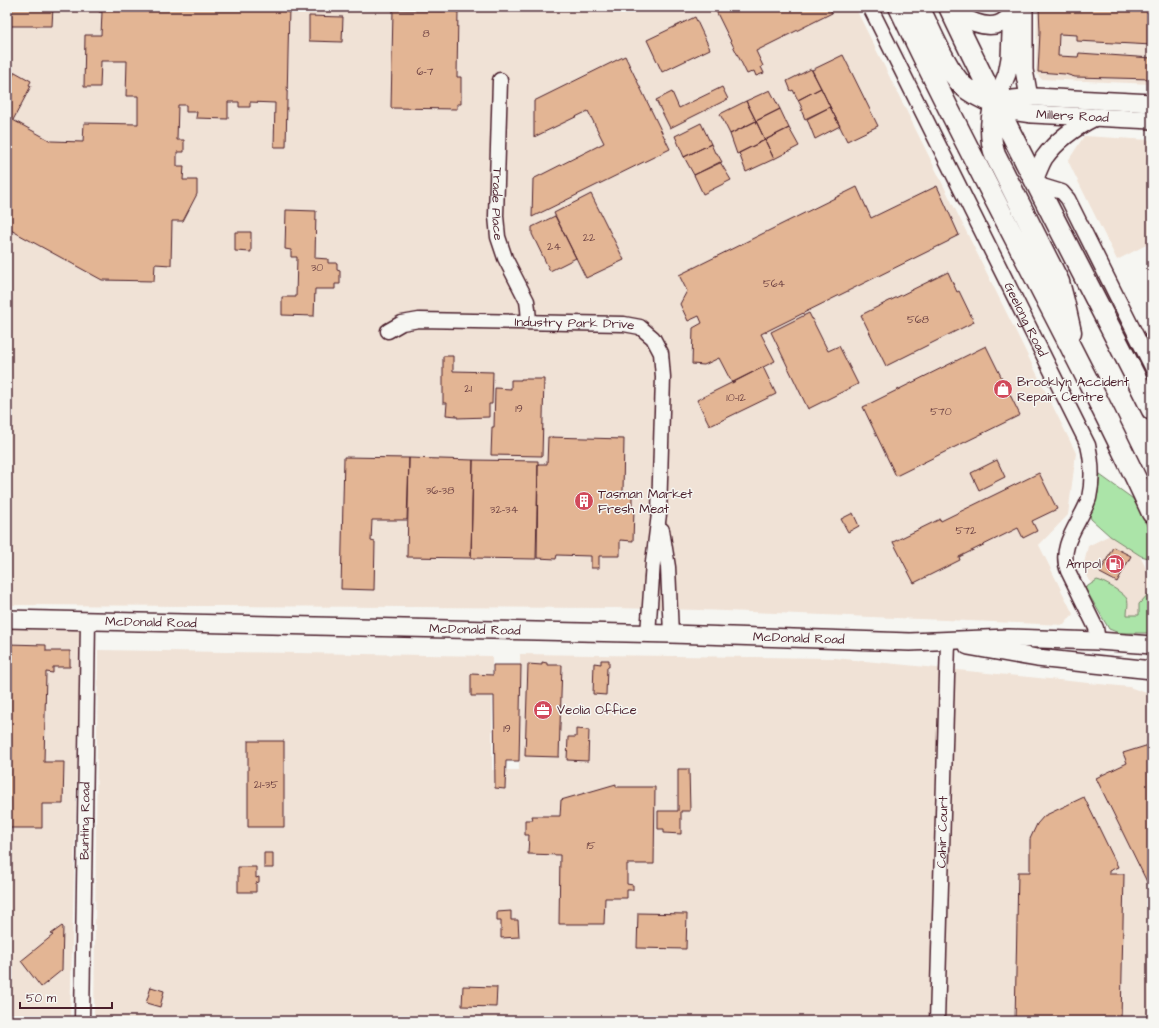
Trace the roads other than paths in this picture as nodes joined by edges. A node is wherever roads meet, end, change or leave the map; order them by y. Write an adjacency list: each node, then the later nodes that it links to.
1 (870, 7): 25 (street, Geelong Road)
2 (899, 7): 16 (highway, Geelong Road)
3 (919, 7): 10 (highway)
4 (949, 8): 5 (main road); 10 (highway)
5 (1016, 10): 7 (main road); 10 (main road)
6 (500, 80): 14 (street, Trade Place)
7 (1028, 97): 8 (main road, Millers Road); 10 (main road, Millers Road)
8 (1096, 100): 9 (main road, Millers Road); 11 (main road)
9 (1152, 103)
10 (995, 104): 11 (main road, Millers Road); 13 (highway); 16 (highway)
11 (1095, 117): 12 (main road, Millers Road); 13 (main road)
12 (1152, 120)
13 (1035, 182): 17 (street); 18 (highway)
14 (529, 321): 15 (street, Industry Park Drive); 20 (street, Industry Park Drive)
15 (388, 331)
16 (1077, 360): 19 (highway, Geelong Road)
17 (1152, 367)
18 (1152, 410)
19 (1152, 513)
20 (659, 514): 23 (street, Industry Park Drive); 24 (street, Industry Park Drive)
21 (7, 619): 22 (main road, McDonald Road)
22 (88, 620): 23 (main road, McDonald Road); 30 (street, Bunting Road)
23 (648, 634): 24 (main road, McDonald Road)
24 (671, 634): 26 (main road, McDonald Road)
25 (1098, 641): 26 (main road, McDonald Road); 27 (main road, McDonald Road); 28 (main road)
26 (945, 642): 28 (main road, McDonald Road); 31 (street, Cahir Court)
27 (1149, 644)
28 (1097, 665): 29 (main road, McDonald Road)
29 (1147, 671)
30 (82, 1021)
31 (937, 1021)

